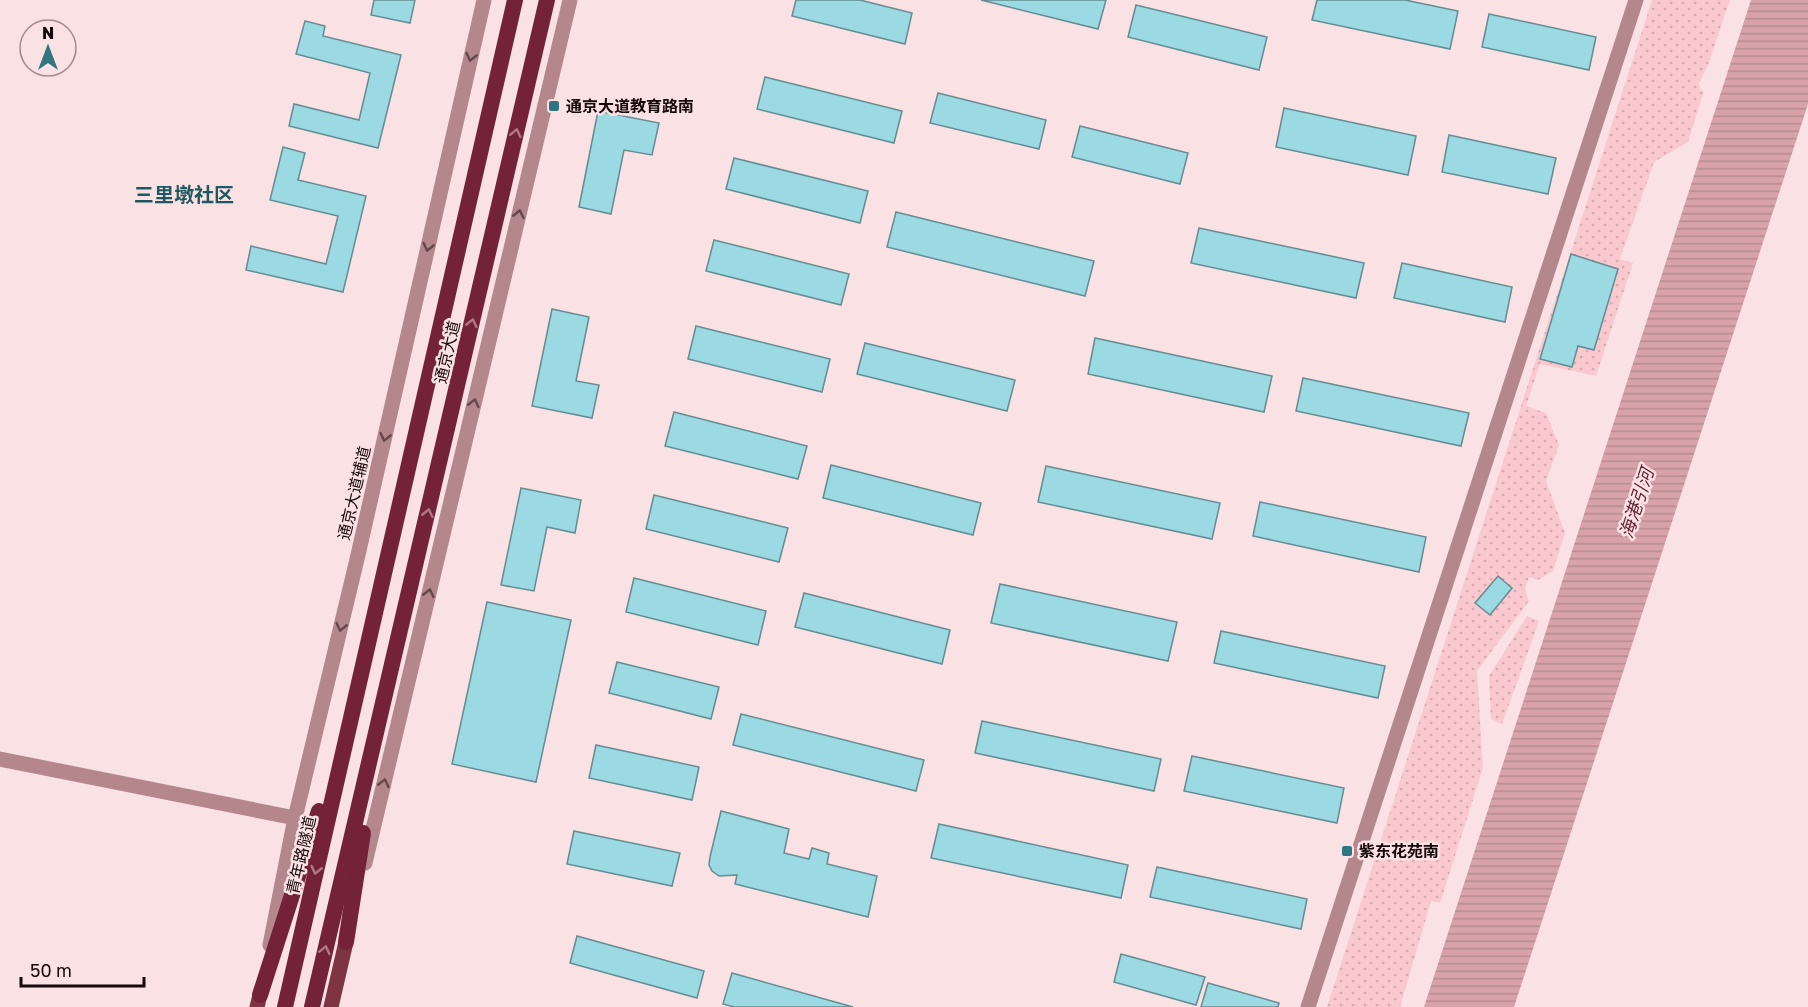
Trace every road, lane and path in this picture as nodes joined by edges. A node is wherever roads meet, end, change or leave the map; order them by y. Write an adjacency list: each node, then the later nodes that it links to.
1 (484, 0): 9 (street, 通京大道辅道, one-way to 9)
2 (515, 0): 6 (highway, 通京大道)
3 (547, 0): 7 (highway, 通京大道, one-way to 3)
4 (570, 0): 10 (street, one-way to 4)
5 (1636, 0): 15 (street)
6 (352, 711): 11 (highway); 12 (highway, 青年路隧道, one-way to 12)
7 (381, 713): 10 (highway); 13 (highway, one-way to 7)
8 (0, 759): 9 (street)
9 (295, 818): 11 (street, 通京大道辅道)
10 (346, 942): 14 (main road)
11 (258, 1001)
12 (285, 1007)
13 (312, 1007)
14 (331, 1007)
15 (1308, 1007)

